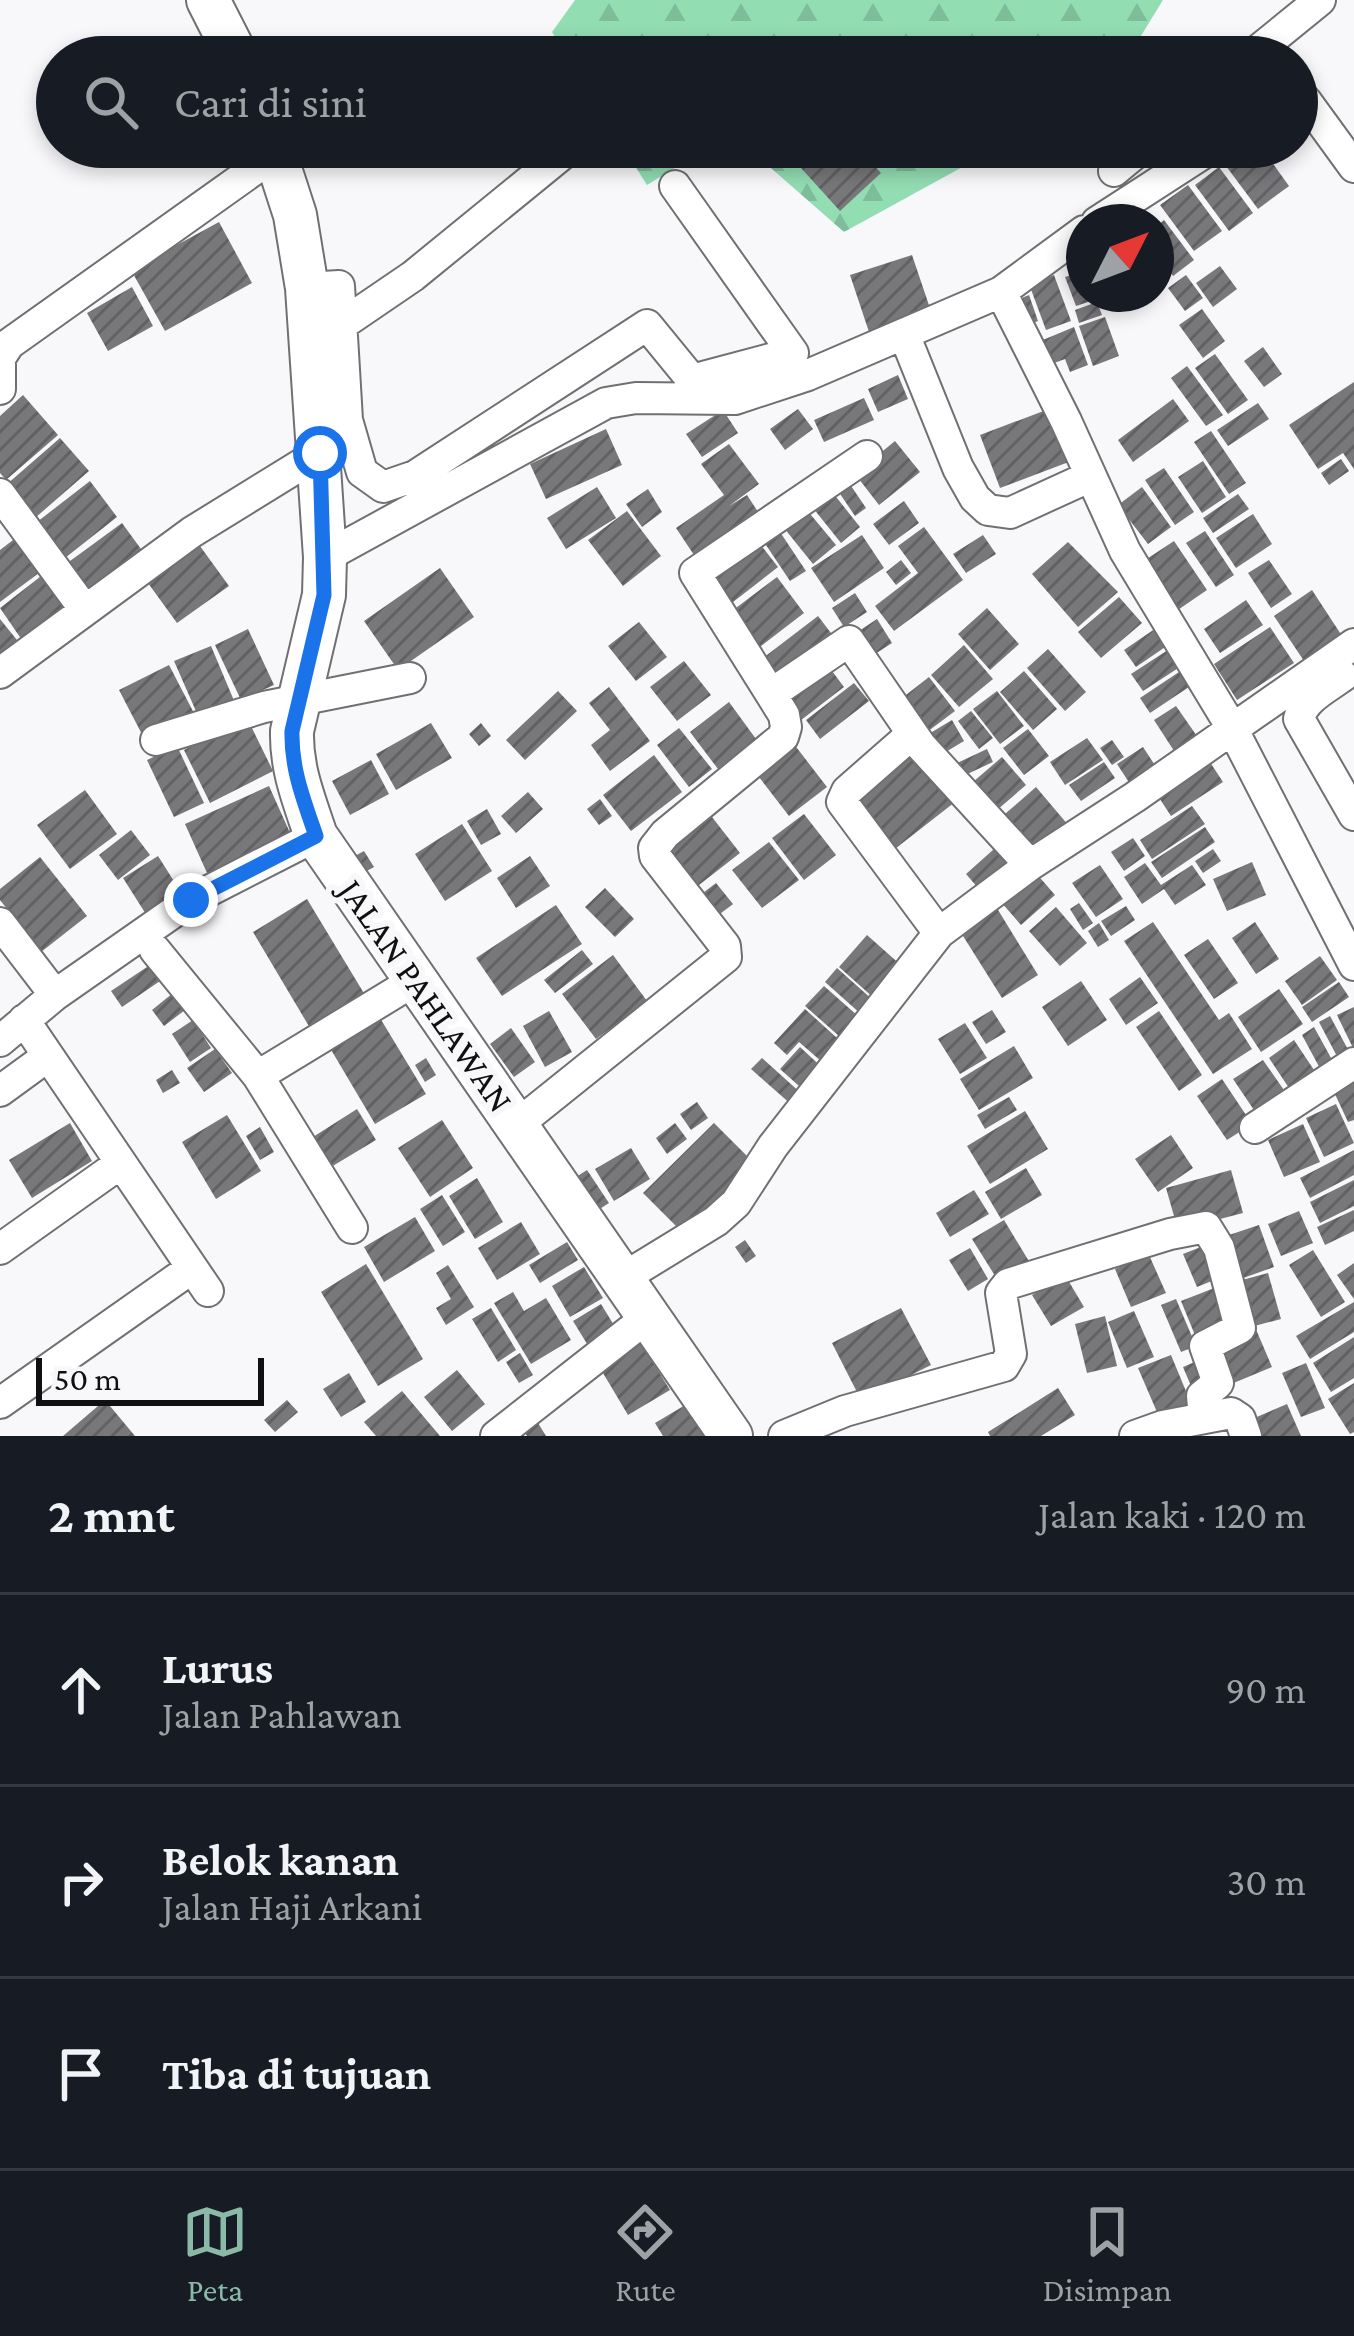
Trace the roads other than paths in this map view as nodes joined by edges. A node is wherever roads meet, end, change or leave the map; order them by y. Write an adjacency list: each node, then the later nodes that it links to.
1 (208, 0): 3 (street)
2 (1320, 0): 4 (street)
3 (226, 36)
4 (1276, 36)
5 (1318, 118): 6 (street)
6 (1354, 167)
7 (250, 168): 20 (street)
8 (281, 168): 16 (street, JALAN PAHLAWAN)
9 (545, 168): 18 (street)
10 (1138, 168): 12 (street)
11 (1179, 168): 12 (street)
12 (1153, 184): 14 (street)
13 (675, 186): 18 (street)
14 (1123, 204)
15 (1066, 244): 17 (street)
16 (307, 288): 18 (street); 22 (street, JALAN PAHLAWAN)
17 (1001, 292): 19 (street); 24 (street)
18 (344, 323)
19 (904, 334): 24 (street); 26 (street)
20 (0, 357): 21 (street)
21 (0, 389)
22 (320, 453): 26 (street, JALAN PAHLAWAN); 27 (street)
23 (867, 456): 32 (street)
24 (1091, 476): 34 (street)
25 (0, 494): 27 (street)
26 (325, 557): 33 (street, JALAN PAHLAWAN)
27 (85, 610): 30 (street)
28 (1354, 644): 34 (street)
29 (1354, 668): 37 (street)
30 (0, 673)
31 (410, 678): 33 (street)
32 (771, 694): 35 (street); 52 (street)
33 (299, 699): 36 (street); 38 (street, JALAN PAHLAWAN)
34 (1232, 728): 39 (street); 43 (street)
35 (912, 734): 39 (street); 41 (street)
36 (156, 740)
37 (1354, 815)
38 (316, 836): 44 (street, JALAN PAHLAWAN); 45 (street)
39 (1030, 865): 41 (street)
40 (0, 923): 45 (street)
41 (939, 933): 57 (street)
42 (155, 950): 50 (street)
43 (1354, 965)
44 (414, 981): 50 (street); 52 (street, JALAN PAHLAWAN)
45 (55, 995): 46 (street)
46 (25, 1021): 47 (street); 48 (street)
47 (0, 1041)
48 (48, 1056): 51 (street); 54 (street)
49 (1354, 1063): 53 (street)
50 (258, 1076): 55 (street)
51 (0, 1091)
52 (518, 1124): 57 (street, JALAN PAHLAWAN)
53 (1255, 1128)
54 (121, 1163): 56 (street); 59 (street)
55 (352, 1228)
56 (0, 1249)
57 (623, 1278): 58 (street, JALAN PAHLAWAN)
58 (649, 1316): 61 (street); 62 (street, JALAN PAHLAWAN)
59 (0, 1402)
60 (1204, 1418): 63 (street); 64 (street); 65 (street)
61 (496, 1436)
62 (731, 1436)
63 (784, 1436)
64 (1135, 1436)
65 (1246, 1436)

